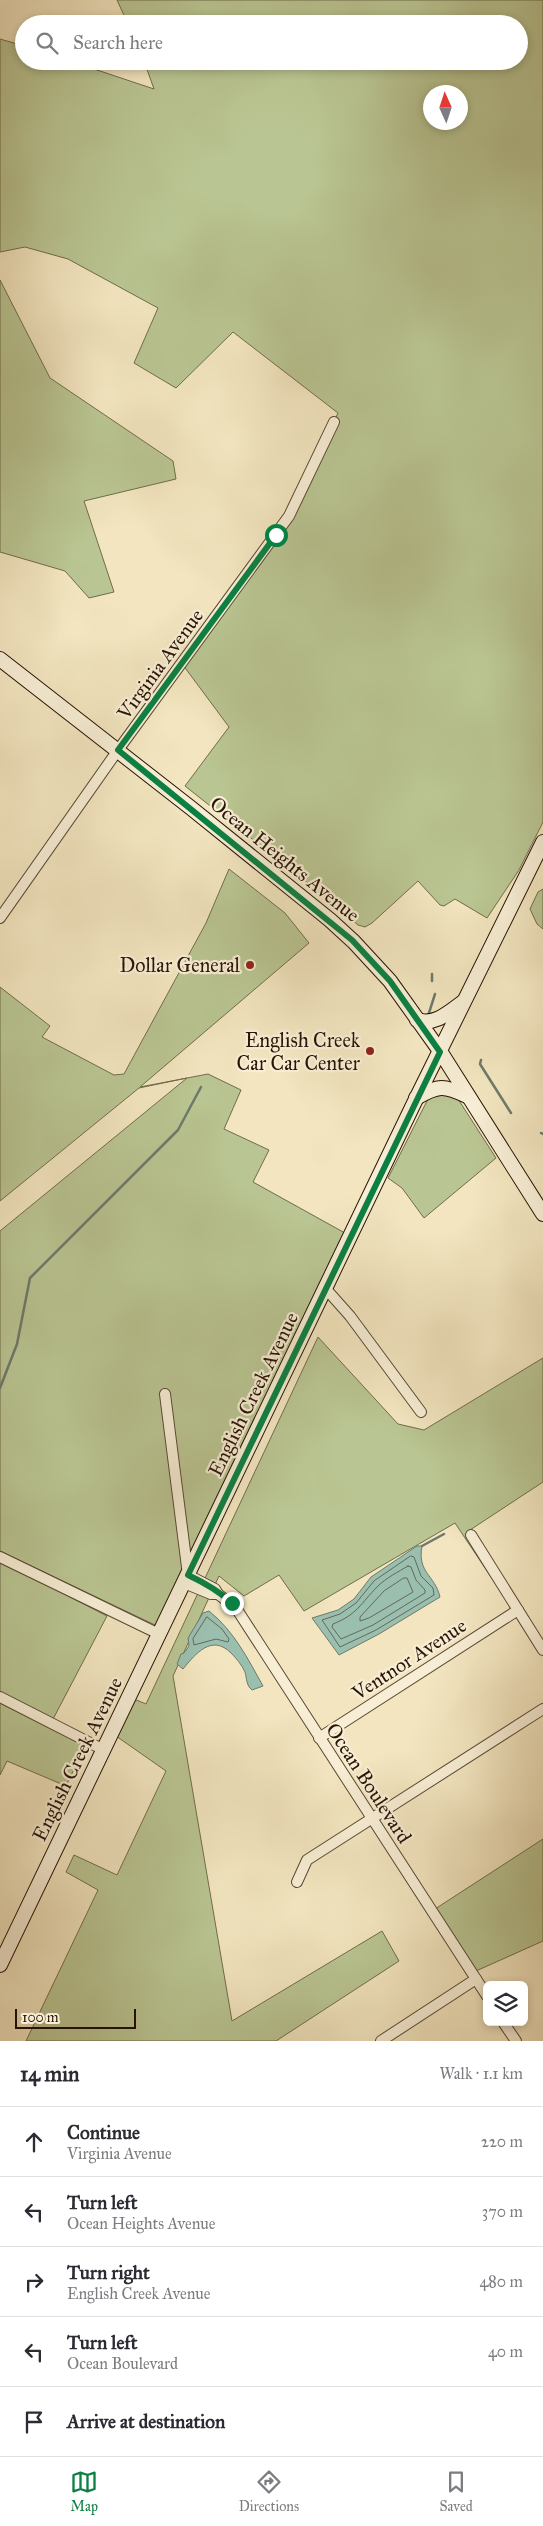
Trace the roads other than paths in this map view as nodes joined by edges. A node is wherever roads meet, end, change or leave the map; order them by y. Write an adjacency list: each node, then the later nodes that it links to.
1 (334, 422): 3 (street, Virginia Avenue)
2 (0, 659): 3 (main road, Ocean Heights Avenue)
3 (118, 750): 5 (street, Virginia Avenue); 7 (main road, Ocean Heights Avenue)
4 (543, 842): 6 (main road, English Creek Avenue)
5 (0, 918)
6 (464, 1002): 7 (main road); 8 (main road, English Creek Avenue)
7 (417, 1020): 8 (main road, Ocean Heights Avenue)
8 (440, 1052): 9 (main road, Ocean Heights Avenue); 10 (main road, English Creek Avenue)
9 (467, 1096): 10 (main road); 11 (main road, Ocean Heights Avenue)
10 (416, 1099): 12 (main road, English Creek Avenue)
11 (543, 1214)
12 (326, 1288): 14 (street); 17 (main road, English Creek Avenue)
13 (165, 1394): 17 (street)
14 (421, 1412)
15 (471, 1535): 18 (street)
16 (0, 1557): 19 (street)
17 (186, 1579): 19 (main road, English Creek Avenue); 23 (street, Ocean Boulevard)
18 (518, 1610): 20 (street); 23 (street, Ventnor Avenue)
19 (159, 1634): 24 (main road, English Creek Avenue)
20 (543, 1650)
21 (0, 1697): 24 (street)
22 (543, 1709): 25 (street)
23 (319, 1738): 25 (street, Ocean Boulevard)
24 (104, 1750): 27 (main road, English Creek Avenue)
25 (371, 1818): 26 (street); 28 (street, Ocean Boulevard)
26 (297, 1882)
27 (0, 1965)
28 (476, 1979): 29 (street, Ocean Boulevard); 31 (street)
29 (483, 1990)
30 (507, 2026): 32 (street)
31 (380, 2041)
32 (516, 2041)

